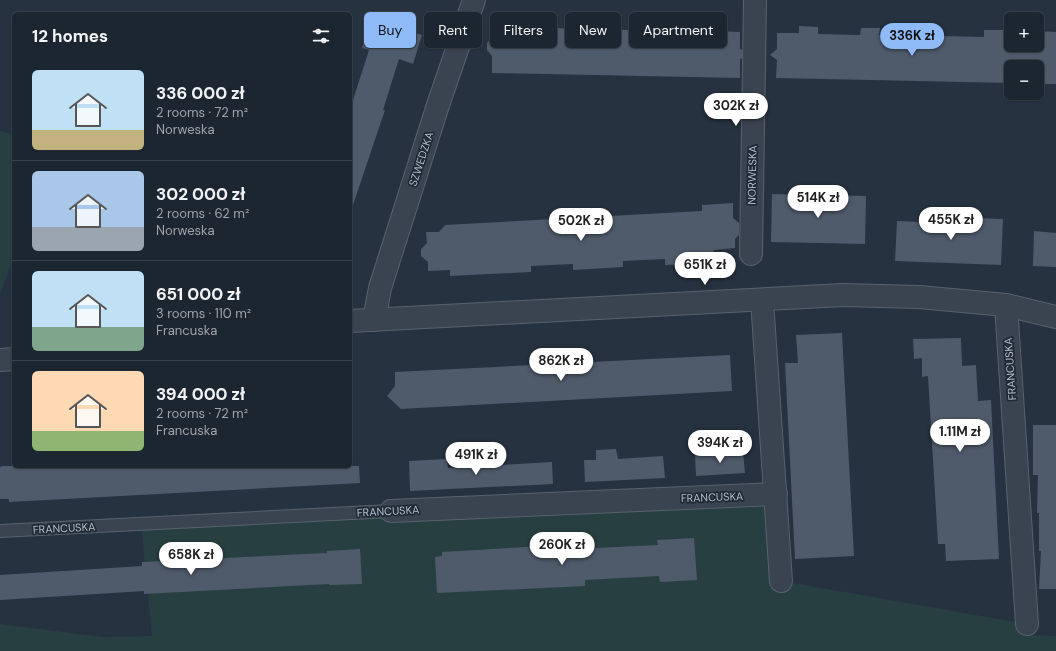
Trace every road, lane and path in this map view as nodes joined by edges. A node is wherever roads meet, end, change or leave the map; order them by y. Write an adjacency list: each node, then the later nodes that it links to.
1 (474, 0): 7 (street, SZWEDZKA)
2 (755, 0): 3 (street, NORWESKA)
3 (751, 254)
4 (762, 300): 5 (street); 7 (street); 11 (street)
5 (1006, 305): 6 (street); 15 (street, FRANCUSKA)
6 (1056, 317)
7 (374, 320): 8 (street)
8 (352, 321)
9 (12, 359): 10 (street)
10 (0, 360)
11 (776, 494): 12 (street, FRANCUSKA); 14 (street)
12 (391, 511): 13 (lane, FRANCUSKA)
13 (0, 531)
14 (781, 581)
15 (1027, 624)

